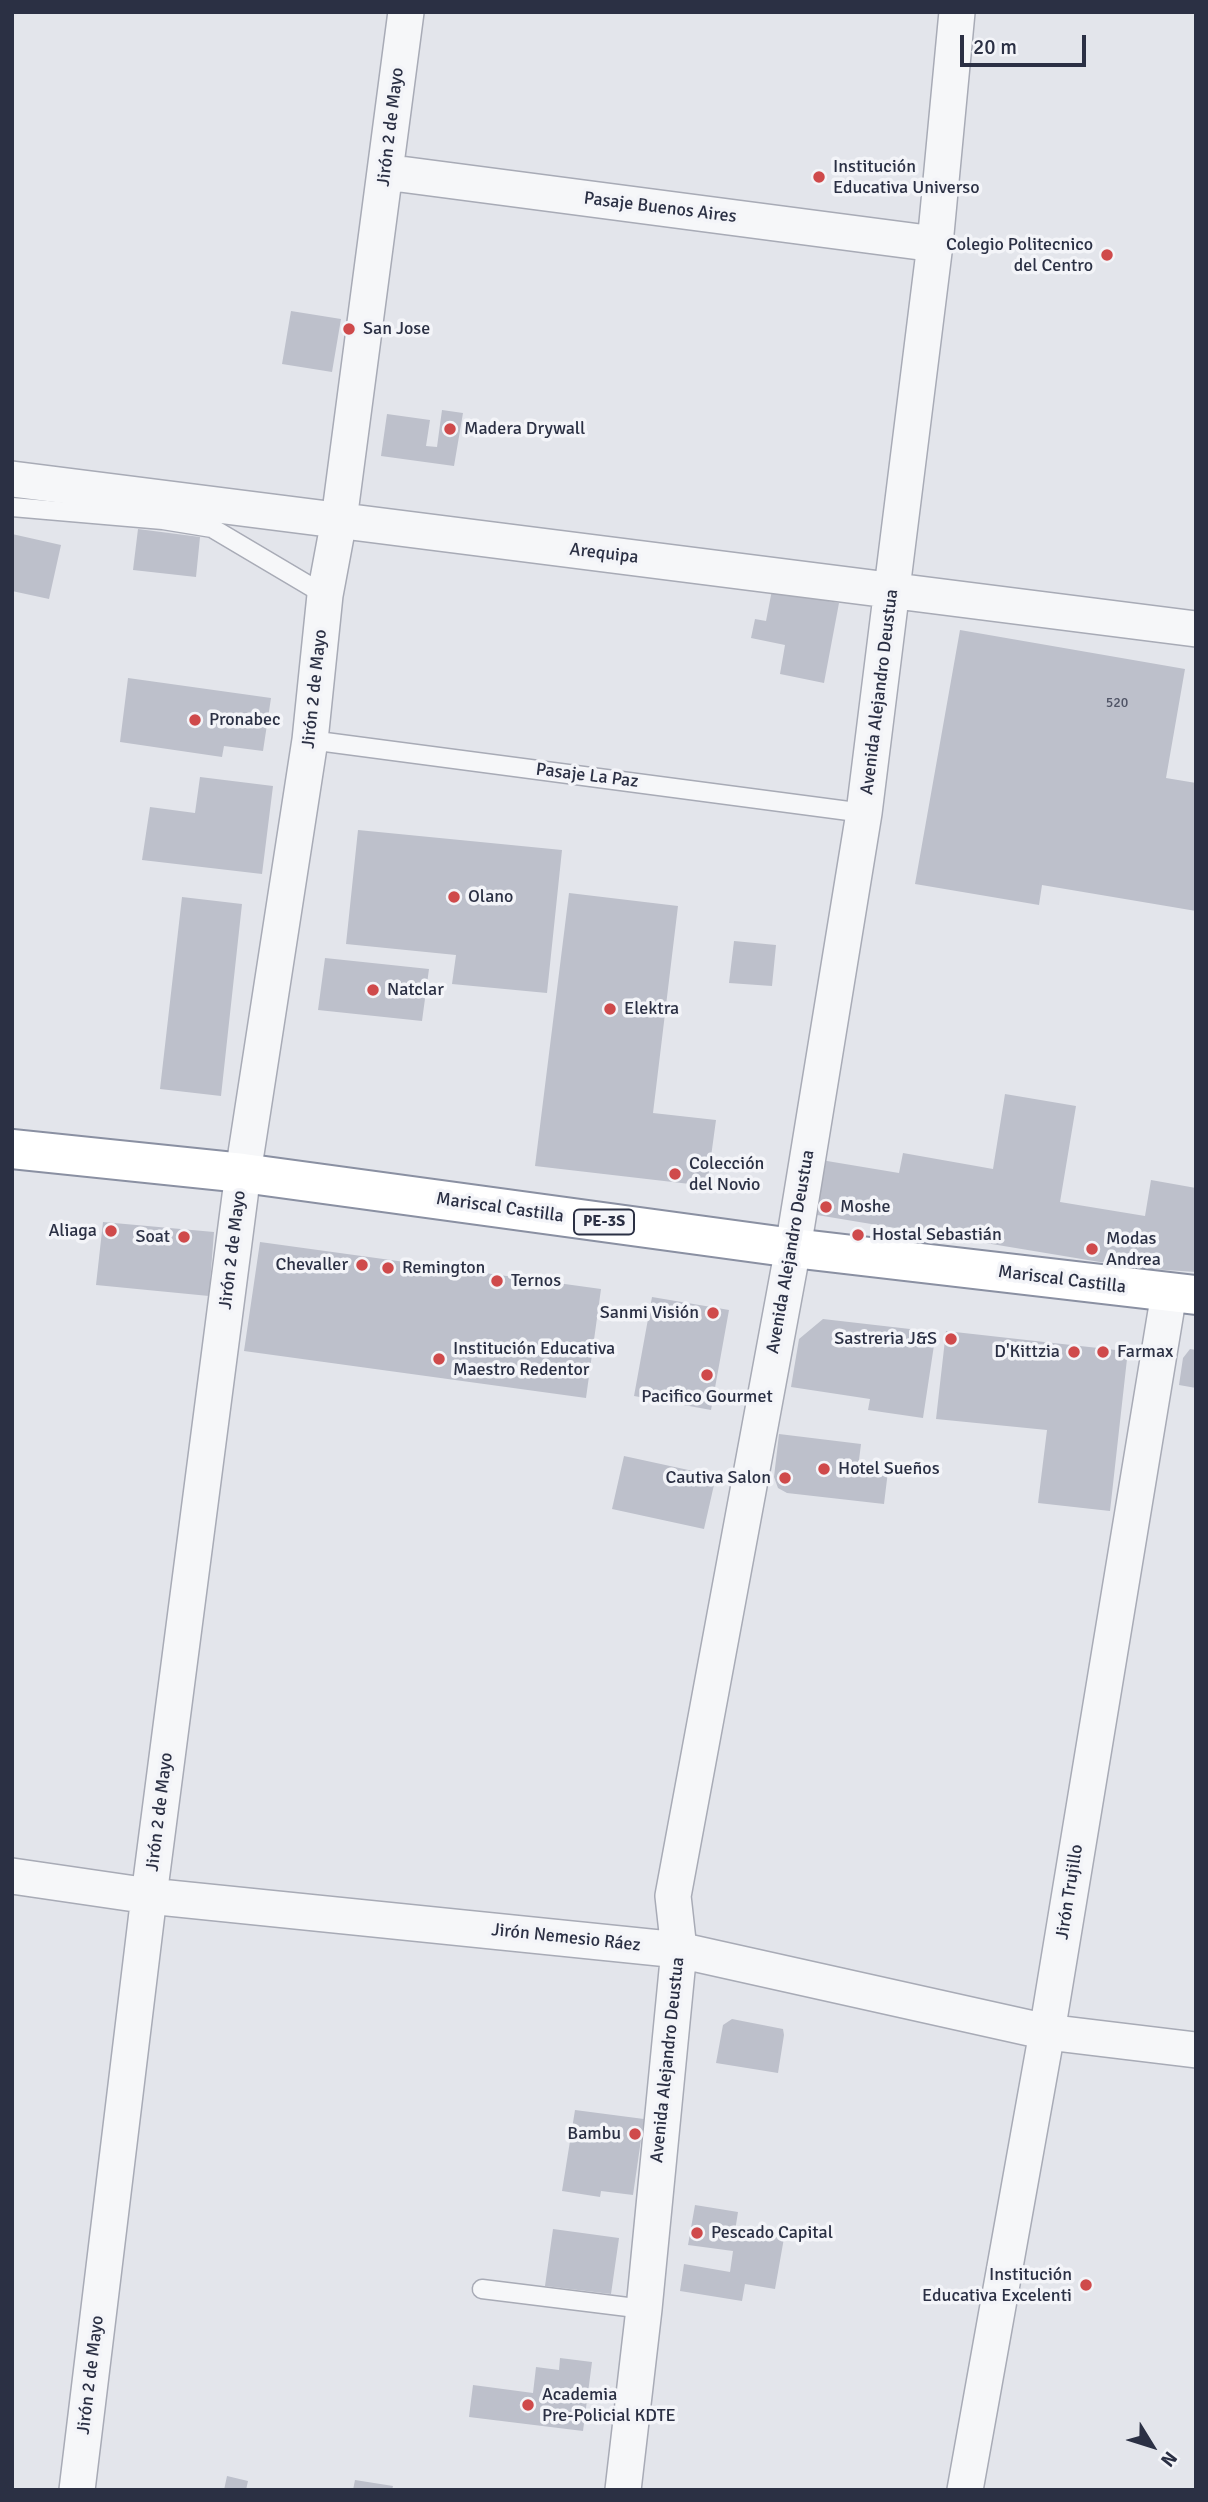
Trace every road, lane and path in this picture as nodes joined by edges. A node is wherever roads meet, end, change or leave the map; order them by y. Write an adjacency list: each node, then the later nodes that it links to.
1 (406, 12): 3 (street, Jirón 2 de Mayo)
2 (957, 12): 4 (street, Avenida Alejandro Deustua)
3 (386, 172): 4 (street, Pasaje Buenos Aires); 9 (street, Jirón 2 de Mayo)
4 (935, 244): 10 (street, Avenida Alejandro Deustua)
5 (12, 479): 6 (street, Arequipa)
6 (191, 501): 8 (lane); 9 (street, Arequipa)
7 (12, 507): 8 (lane)
8 (163, 520): 11 (lane)
9 (339, 520): 10 (street, Arequipa); 11 (street, Jirón 2 de Mayo)
10 (893, 591): 12 (street, Arequipa); 14 (street, Avenida Alejandro Deustua)
11 (325, 595): 13 (street, Jirón 2 de Mayo)
12 (1196, 629)
13 (310, 740): 14 (lane, Pasaje La Paz); 16 (street, Jirón 2 de Mayo)
14 (864, 813): 17 (street, Avenida Alejandro Deustua)
15 (12, 1149): 16 (highway, Mariscal Castilla / PE-3S)
16 (243, 1173): 17 (highway, Mariscal Castilla / PE-3S); 20 (street, Jirón 2 de Mayo)
17 (793, 1248): 18 (highway, Mariscal Castilla / PE-3S); 21 (street, Avenida Alejandro Deustua)
18 (1182, 1294): 22 (street, Jirón Trujillo)
19 (12, 1876): 20 (street, Jirón Nemesio Ráez)
20 (149, 1896): 21 (street, Jirón Nemesio Ráez); 26 (street, Jirón 2 de Mayo)
21 (679, 1950): 22 (street, Jirón Nemesio Ráez); 25 (street, Avenida Alejandro Deustua)
22 (1047, 2032): 23 (street, Jirón Nemesio Ráez); 28 (street, Jirón Trujillo)
23 (1196, 2050)
24 (482, 2289): 25 (lane)
25 (644, 2309): 27 (street, Avenida Alejandro Deustua)
26 (77, 2490)
27 (623, 2490)
28 (965, 2490)

